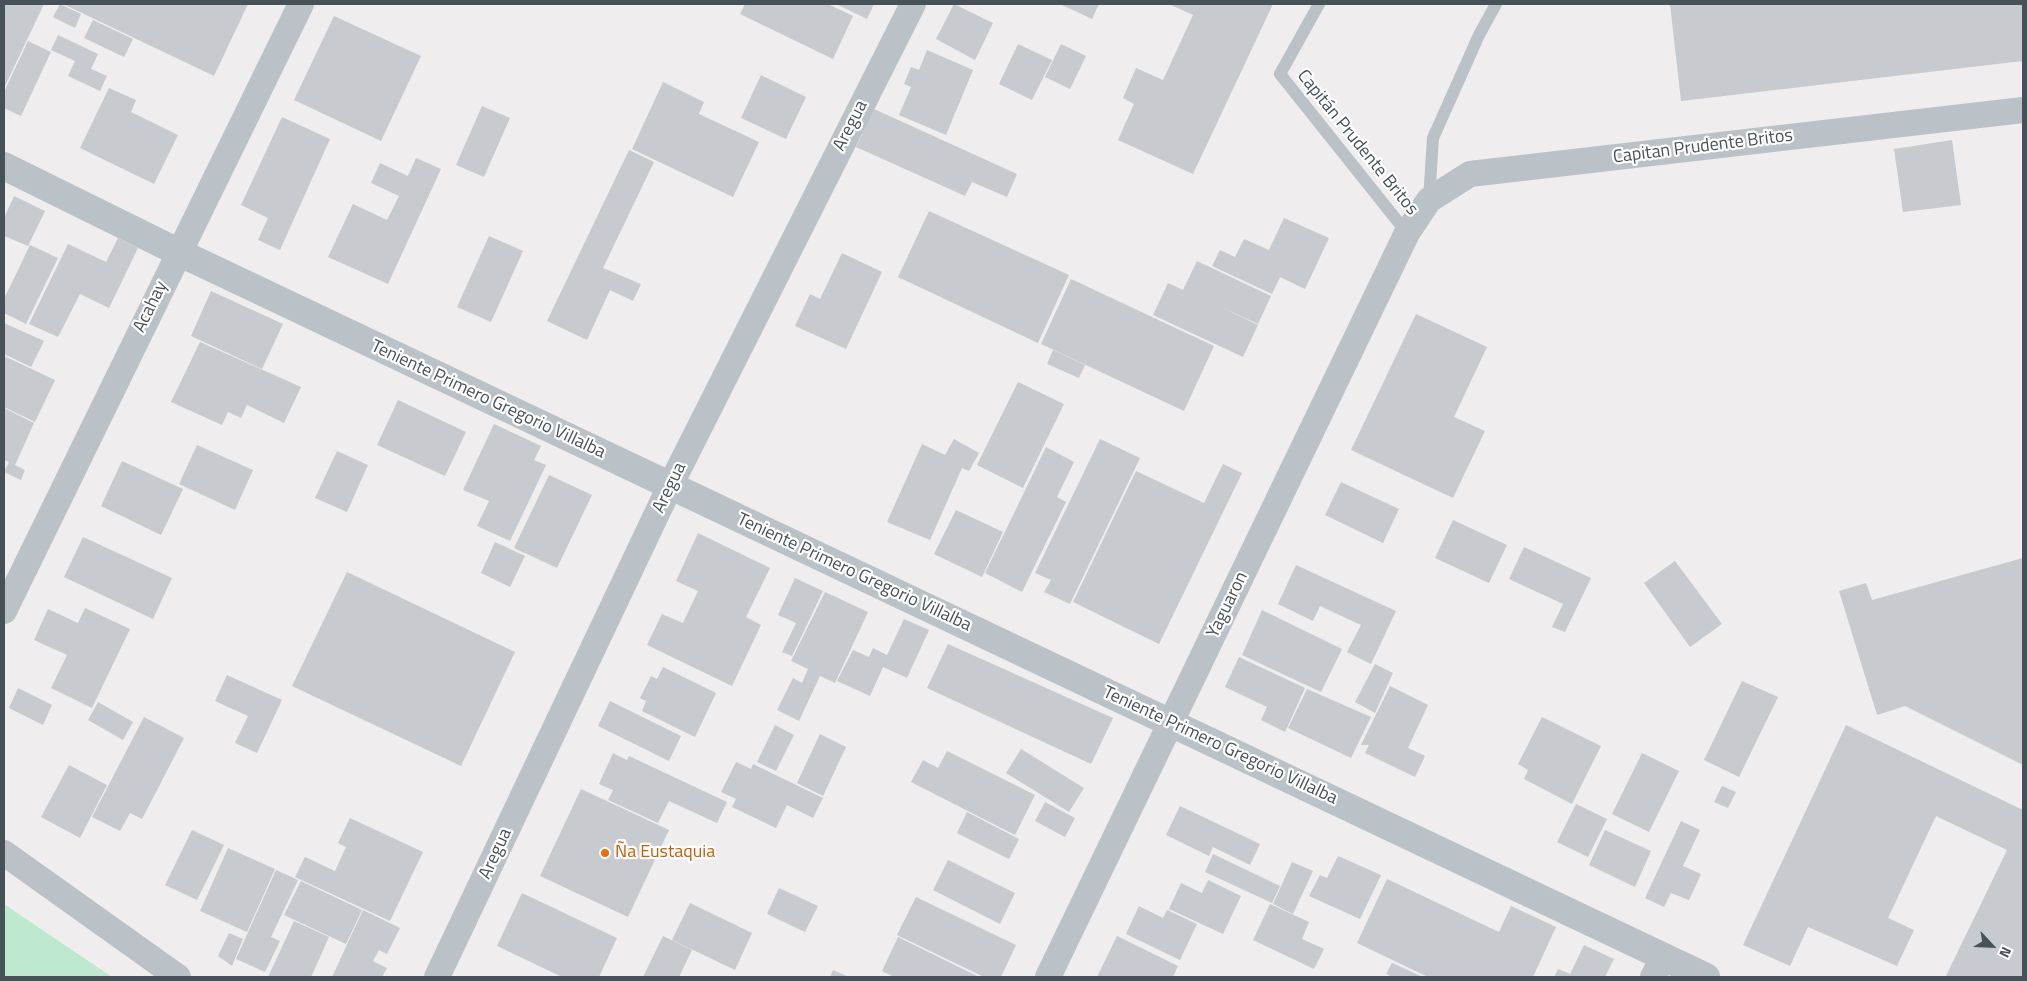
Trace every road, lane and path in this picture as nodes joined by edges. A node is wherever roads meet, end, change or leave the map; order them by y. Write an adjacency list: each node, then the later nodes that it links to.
1 (301, 4): 9 (street, Acahay)
2 (913, 4): 10 (street, Aregua)
3 (1319, 4): 8 (lane, Capitán Prudente Britos)
4 (1496, 4): 7 (lane)
5 (2023, 110): 7 (street, Capitan Prudente Britos)
6 (4, 166): 9 (street, Teniente Primero Gregorio Villalba)
7 (1430, 200): 8 (street, Capitan Prudente Britos)
8 (1407, 233): 12 (street, Yaguaron)
9 (178, 252): 10 (street, Teniente Primero Gregorio Villalba); 11 (street, Acahay)
10 (670, 486): 12 (street, Teniente Primero Gregorio Villalba); 16 (street, Aregua)
11 (4, 611)
12 (1172, 723): 14 (street, Teniente Primero Gregorio Villalba); 17 (street, Yaguaron)
13 (4, 853): 15 (street)
14 (1658, 967): 18 (street, Teniente Primero Gregorio Villalba)
15 (178, 977)
16 (437, 977)
17 (1048, 977)
18 (1706, 977)

